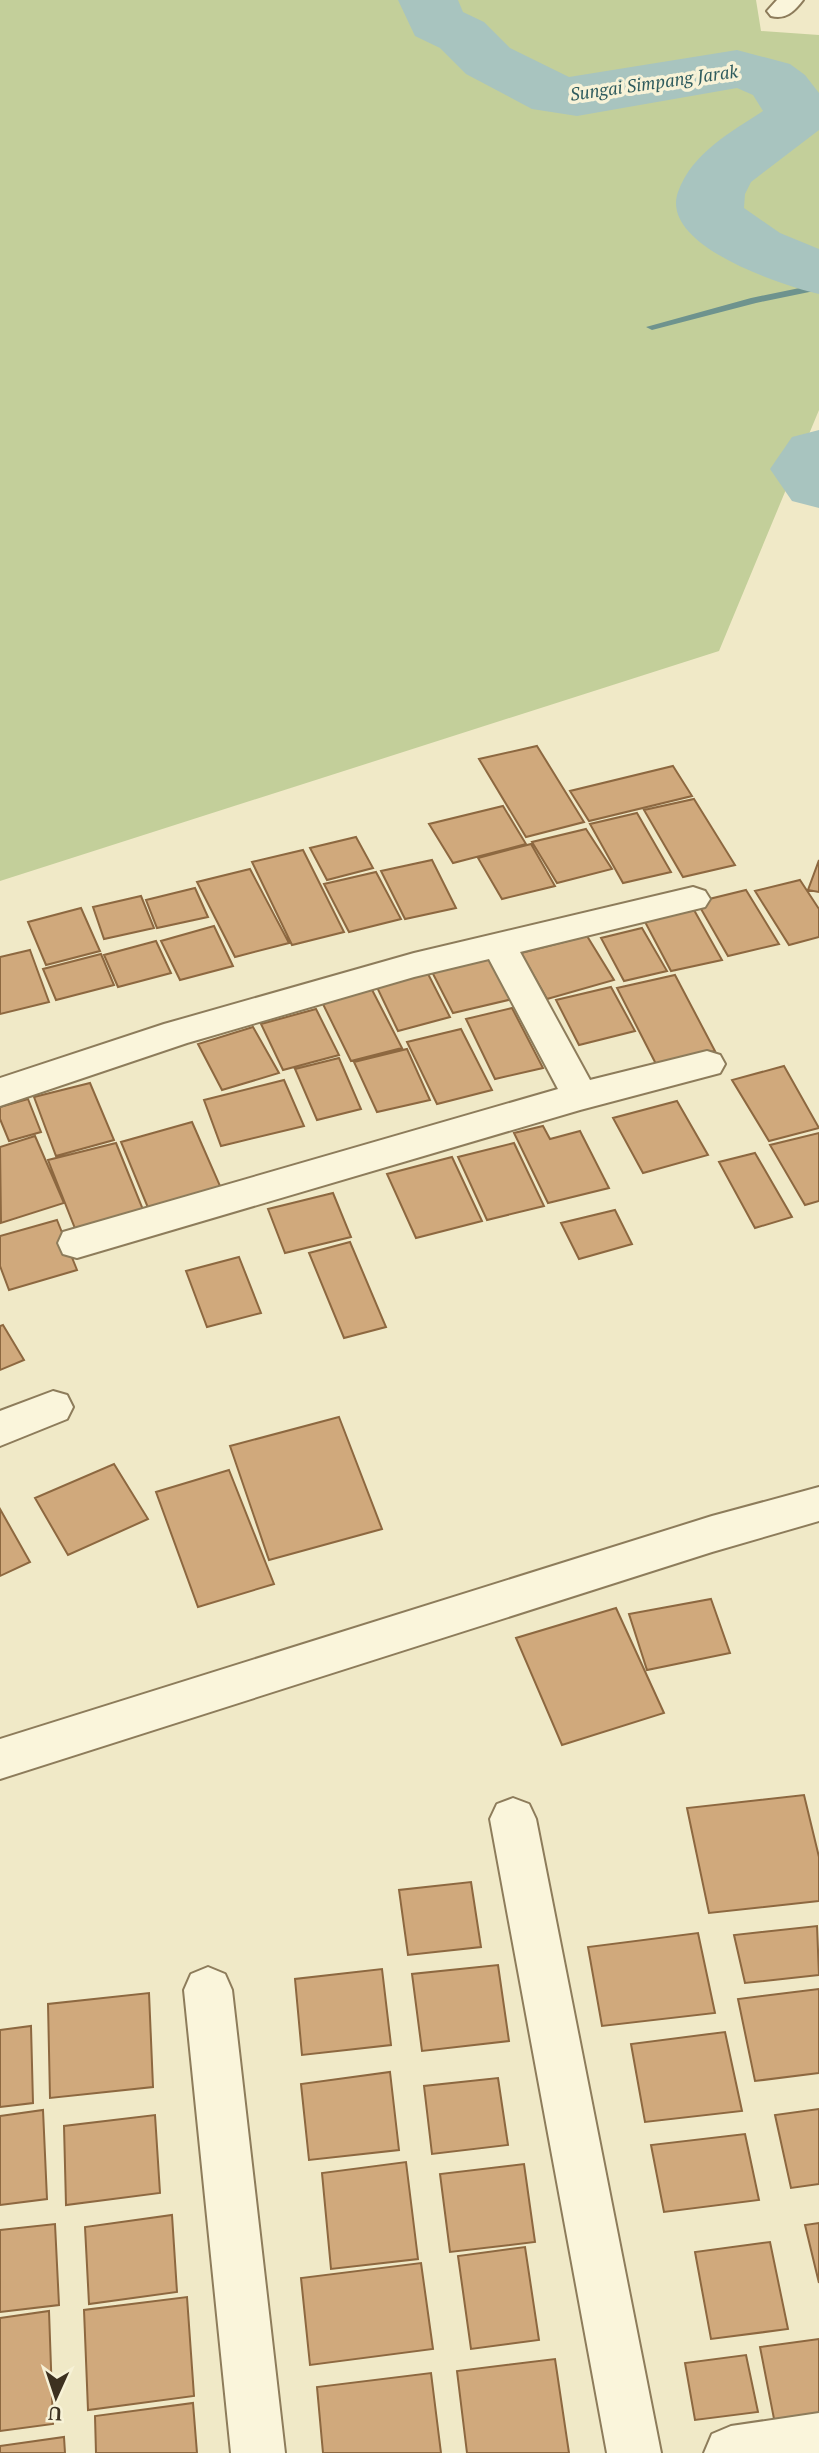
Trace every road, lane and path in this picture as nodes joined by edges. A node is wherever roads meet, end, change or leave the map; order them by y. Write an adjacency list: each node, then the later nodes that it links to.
1 (693, 899): 2 (street)
2 (499, 945): 4 (street); 5 (street)
3 (707, 1064): 5 (street)
4 (0, 1092)
5 (580, 1096): 6 (street)
6 (76, 1242)
7 (53, 1408): 8 (street)
8 (0, 1429)
9 (819, 1504): 10 (street)
10 (0, 1759)
11 (513, 1819): 15 (street)
12 (208, 1990): 14 (street)
13 (819, 2440): 16 (street)
14 (258, 2453)
15 (634, 2453)
16 (731, 2453)

